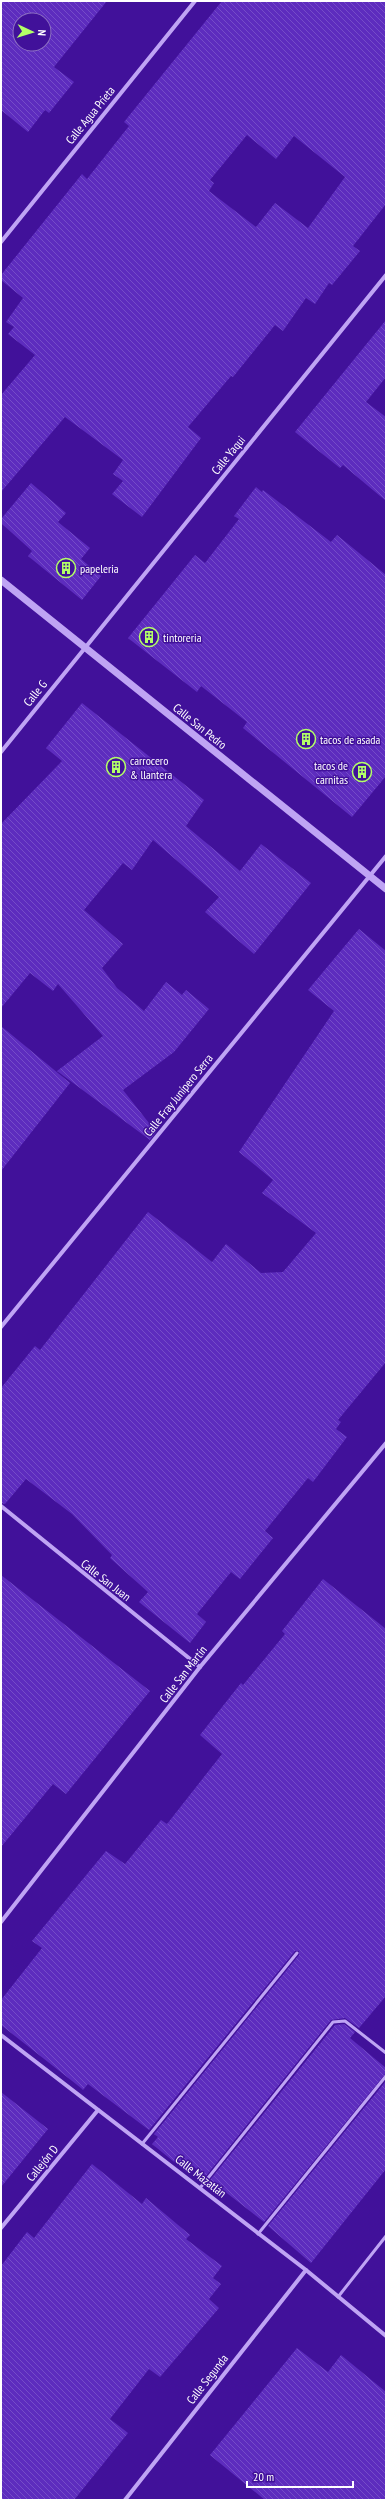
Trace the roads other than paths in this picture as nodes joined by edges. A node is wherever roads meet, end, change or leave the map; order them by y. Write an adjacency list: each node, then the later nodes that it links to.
1 (195, 1): 2 (street, Calle Agua Prieta)
2 (1, 242)
3 (386, 275): 5 (street, Calle Yaqui)
4 (1, 580): 5 (street, Calle San Pedro)
5 (85, 647): 6 (street, Calle G); 8 (street, Calle San Pedro)
6 (1, 752)
7 (386, 856): 8 (street, Calle Fray Junípero Serra)
8 (370, 876): 9 (street, Calle San Pedro); 10 (street, Calle Fray Junípero Serra)
9 (386, 889)
10 (1, 1327)
11 (386, 1443): 13 (street, Calle San Martín)
12 (1, 1506): 13 (street, Calle San Juan)
13 (200, 1667): 14 (street, Calle San Martín)
14 (1, 1922)
15 (297, 1953): 20 (lane)
16 (1, 2035): 19 (street, Calle Mazatlán)
17 (386, 2053): 21 (lane)
18 (386, 2076): 23 (lane)
19 (98, 2110): 20 (street, Calle Mazatlán); 22 (street, Callejón D)
20 (142, 2144): 21 (street, Calle Mazatlán)
21 (200, 2188): 23 (street, Calle Mazatlán)
22 (1, 2228)
23 (258, 2234): 25 (street, Calle Mazatlán)
24 (386, 2236): 26 (lane)
25 (306, 2270): 26 (street, Calle Mazatlán); 28 (street, Calle Segunda)
26 (338, 2297): 27 (street, Calle Mazatlán)
27 (386, 2336)
28 (125, 2500)

